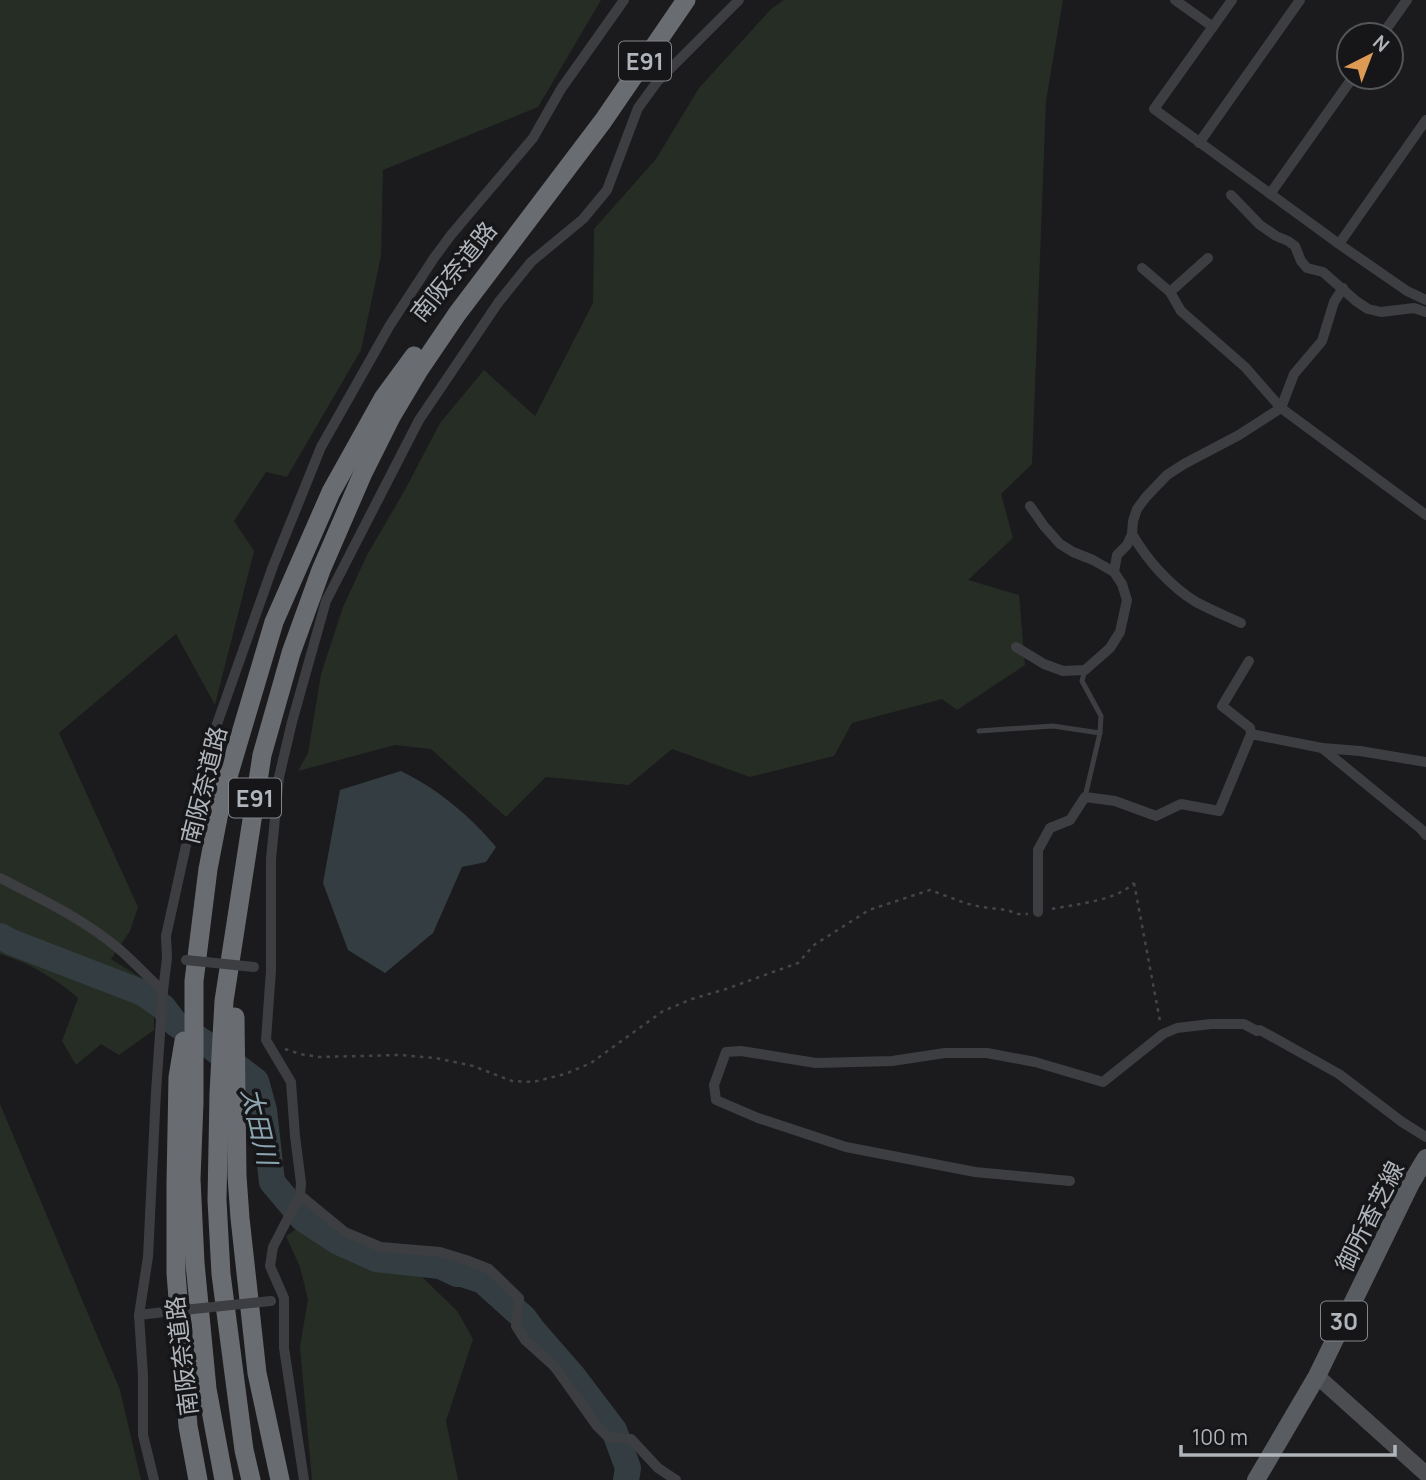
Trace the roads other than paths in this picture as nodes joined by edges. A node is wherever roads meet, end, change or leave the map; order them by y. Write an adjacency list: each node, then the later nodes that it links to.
1 (624, 0): 42 (street)
2 (686, 0): 13 (highway, 南阪奈道路 / E91)
3 (739, 0): 43 (street)
4 (1175, 0): 9 (street)
5 (1232, 0): 9 (street)
6 (1300, 0): 12 (street)
7 (1407, 0): 8 (street)
8 (1392, 21)
9 (1213, 27): 12 (street)
10 (1343, 91): 14 (street)
11 (1426, 120): 16 (street)
12 (1199, 143): 14 (street)
13 (552, 187): 41 (highway, 南阪奈道路 / E91); 44 (highway, 南阪奈道路 / E91)
14 (1270, 194): 16 (street)
15 (1231, 195): 19 (street)
16 (1339, 244): 21 (street)
17 (1208, 258): 20 (street)
18 (1142, 268): 20 (street)
19 (1343, 288): 22 (street); 23 (street)
20 (1170, 292): 23 (street)
21 (1426, 300)
22 (1426, 312)
23 (1281, 408): 25 (street); 26 (street)
24 (1030, 506): 27 (street)
25 (1426, 515)
26 (1132, 534): 27 (street); 28 (street)
27 (1114, 572): 31 (street)
28 (1241, 622)
29 (1016, 648): 31 (street)
30 (1249, 661): 34 (street)
31 (1085, 670): 33 (lane)
32 (979, 732): 33 (lane)
33 (1100, 733): 37 (lane)
34 (1251, 734): 35 (street); 37 (street)
35 (1322, 748): 36 (street); 38 (street)
36 (1426, 762)
37 (1085, 797): 40 (street)
38 (1426, 835)
39 (0, 878): 45 (street)
40 (1038, 912)
41 (236, 921): 57 (highway, 南阪奈道路 / E91); 58 (highway)
42 (167, 958): 43 (street, bridge); 45 (street)
43 (271, 970): 49 (street)
44 (194, 981): 55 (highway); 56 (highway, 南阪奈道路 / E91)
45 (163, 991): 51 (street)
46 (1426, 1137): 48 (street)
47 (1426, 1158): 52 (main road, 御所香芝線 / 30)
48 (1070, 1181)
49 (300, 1195): 50 (street); 60 (street)
50 (284, 1298): 51 (street, bridge); 59 (street)
51 (139, 1315): 54 (street)
52 (1317, 1376): 53 (street); 61 (main road, 御所香芝線 / 30)
53 (1426, 1474)
54 (154, 1480)
55 (198, 1480)
56 (224, 1480)
57 (251, 1480)
58 (279, 1480)
59 (304, 1480)
60 (676, 1480)
61 (1256, 1480)

